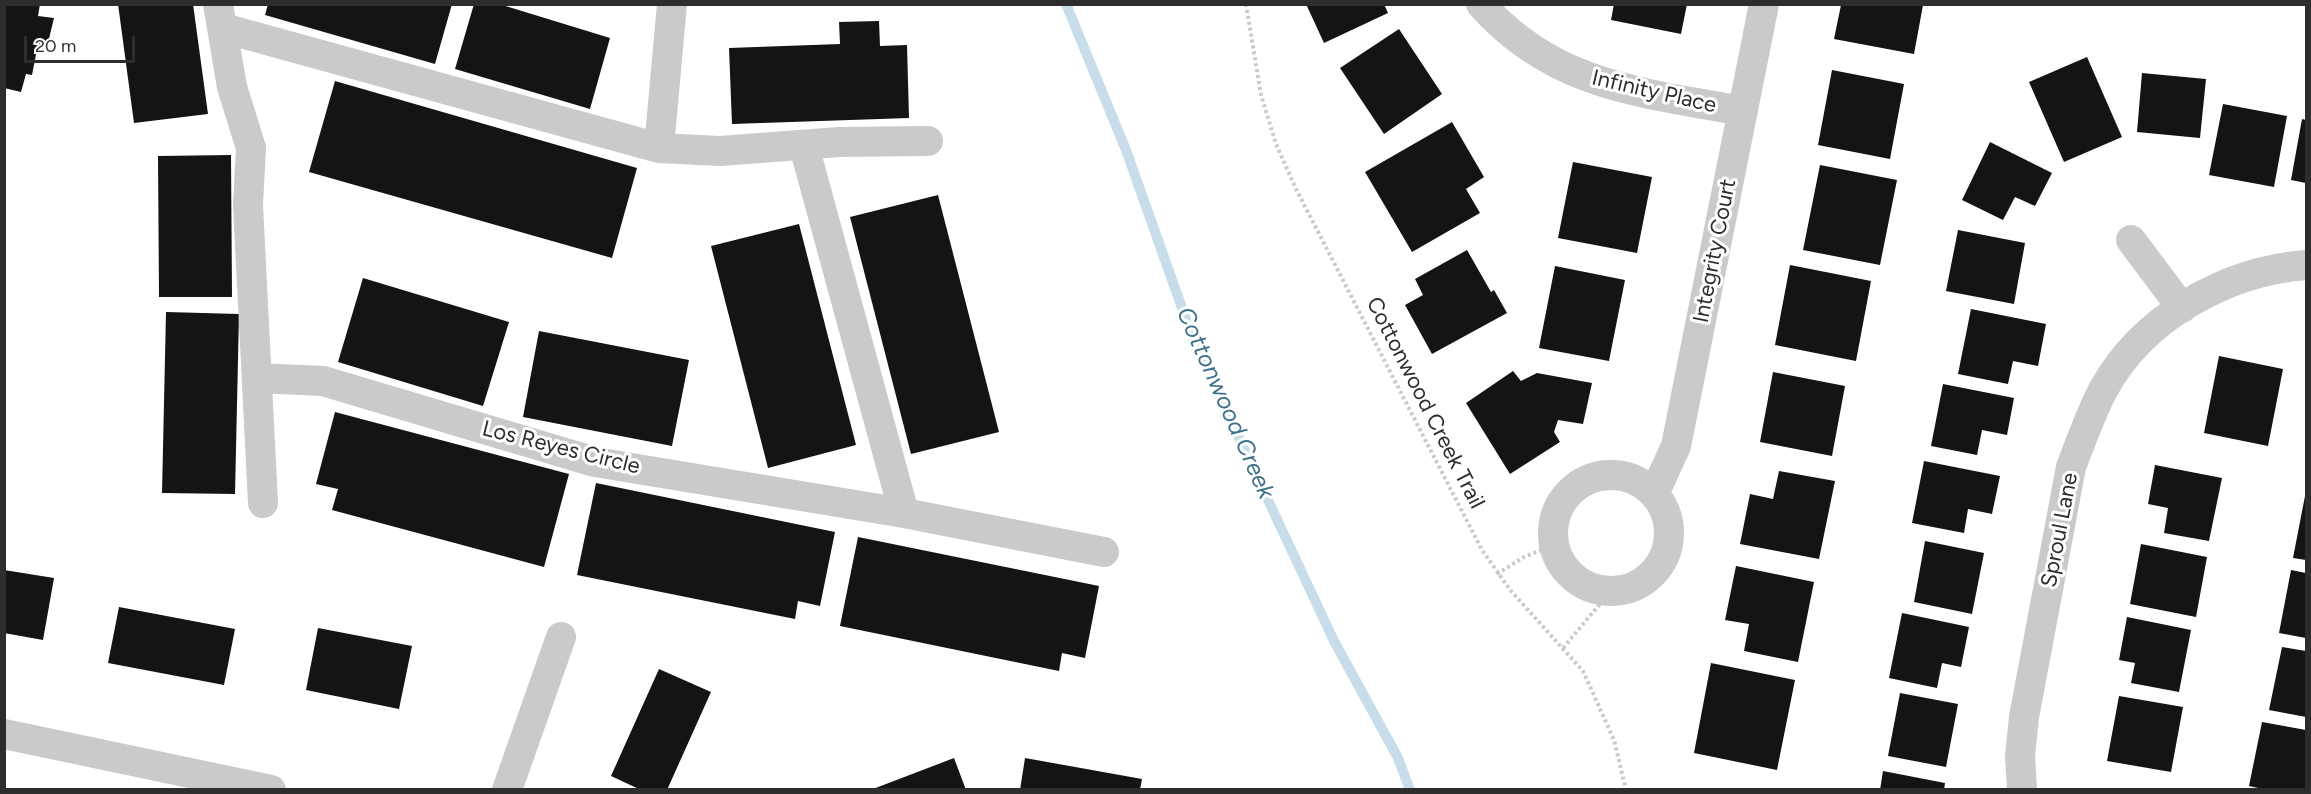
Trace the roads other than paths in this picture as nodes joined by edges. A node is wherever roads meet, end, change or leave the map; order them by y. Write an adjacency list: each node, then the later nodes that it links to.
1 (672, 4): 8 (street)
2 (1481, 4): 5 (street, Infinity Place)
3 (1764, 4): 5 (street, Integrity Court)
4 (220, 16): 8 (street); 12 (street)
5 (1743, 111): 13 (street, Integrity Court)
6 (928, 141): 7 (street)
7 (804, 146): 8 (street); 15 (street)
8 (659, 148)
9 (2131, 240): 11 (street)
10 (2307, 265): 11 (street, Sproul Lane)
11 (2182, 308): 21 (street, Sproul Lane)
12 (257, 378): 14 (street); 15 (street, Los Reyes Circle)
13 (1654, 494): 13 (street)
14 (263, 503)
15 (904, 513): 16 (street, Los Reyes Circle)
16 (1104, 552)
17 (561, 637): 20 (street)
18 (4, 734): 19 (street)
19 (271, 789)
20 (507, 789)
21 (2022, 789)

